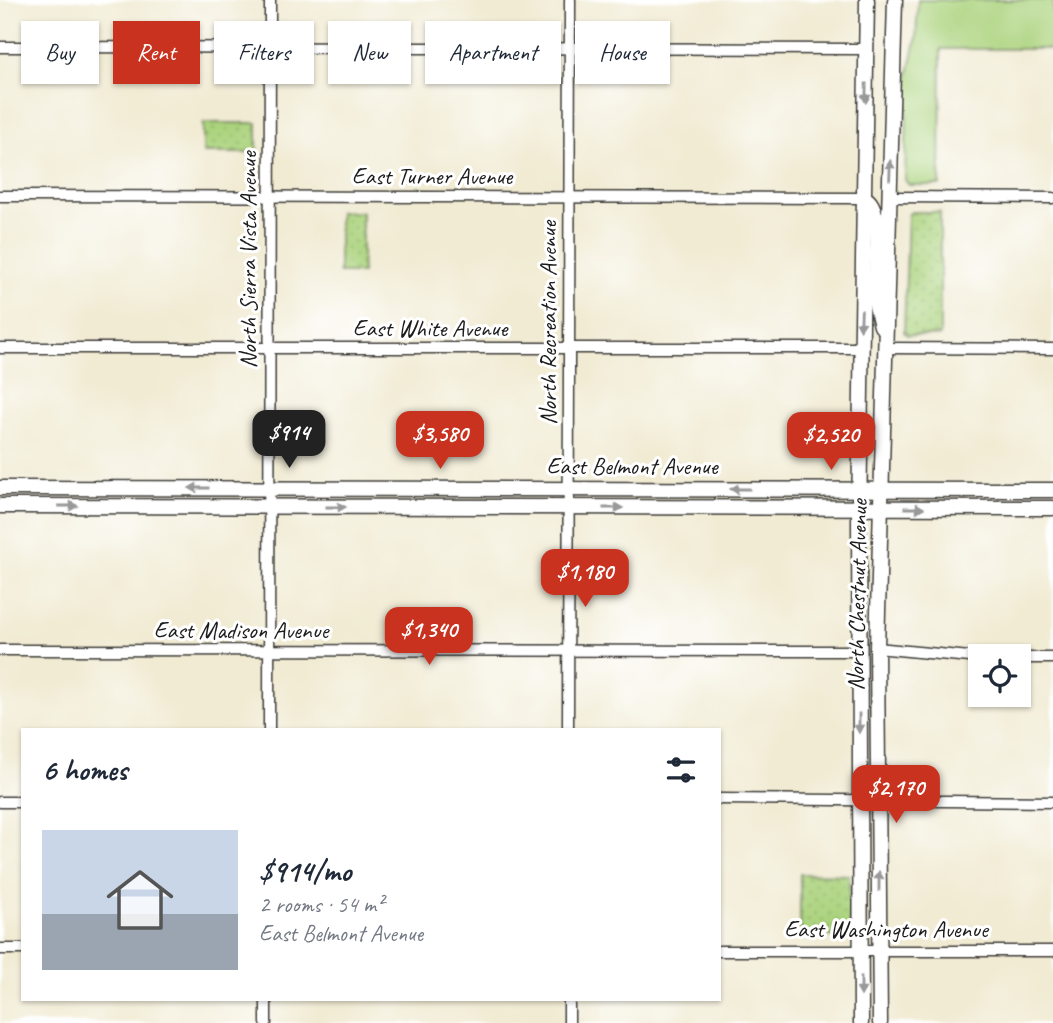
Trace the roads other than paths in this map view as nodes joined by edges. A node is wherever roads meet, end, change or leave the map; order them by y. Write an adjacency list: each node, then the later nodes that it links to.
1 (270, 0): 5 (street, North Sierra Vista Avenue)
2 (570, 0): 9 (street, North Recreation Avenue)
3 (867, 0): 10 (main road, North Chestnut Avenue)
4 (895, 0): 15 (main road, North Chestnut Avenue, one-way to 4)
5 (270, 21)
6 (0, 47): 7 (street)
7 (214, 48)
8 (314, 48): 9 (street)
9 (569, 48): 10 (street); 14 (street, North Recreation Avenue)
10 (866, 49): 16 (main road, North Chestnut Avenue, one-way to 16)
11 (269, 84): 13 (street, North Sierra Vista Avenue)
12 (0, 196): 13 (street, East Turner Avenue)
13 (270, 197): 14 (street, East Turner Avenue); 23 (street, North Sierra Vista Avenue)
14 (569, 197): 16 (street, East Turner Avenue); 21 (street, North Recreation Avenue)
15 (890, 197): 17 (street); 20 (main road, North Chestnut Avenue)
16 (864, 198): 19 (main road, North Chestnut Avenue, one-way to 19); 20 (main road)
17 (1053, 198)
18 (0, 348): 23 (street, East White Avenue)
19 (860, 348): 21 (street, East White Avenue); 27 (main road, North Chestnut Avenue)
20 (886, 348): 22 (street); 28 (main road, North Chestnut Avenue)
21 (569, 349): 23 (street, East White Avenue); 26 (street, North Recreation Avenue)
22 (1053, 349)
23 (270, 350): 25 (street, North Sierra Vista Avenue)
24 (0, 488): 25 (main road, East Belmont Avenue, one-way to 24)
25 (267, 488): 26 (main road, East Belmont Avenue); 31 (street, North Sierra Vista Avenue)
26 (569, 488): 27 (main road, East Belmont Avenue, one-way to 26); 32 (street, North Recreation Avenue)
27 (860, 489): 28 (main road, East Belmont Avenue); 33 (main road, North Chestnut Avenue)
28 (883, 489): 29 (main road, East Belmont Avenue); 34 (main road, North Chestnut Avenue)
29 (1053, 490)
30 (0, 506): 31 (main road, East Belmont Avenue, one-way to 31)
31 (268, 507): 32 (main road, East Belmont Avenue, one-way to 32); 38 (street, North Sierra Vista Avenue)
32 (569, 508): 33 (main road, East Belmont Avenue, one-way to 33); 39 (street, North Recreation Avenue)
33 (859, 508): 34 (main road, East Belmont Avenue); 40 (main road, North Chestnut Avenue)
34 (882, 508): 35 (main road, East Belmont Avenue, one-way to 35); 36 (main road, North Chestnut Avenue)
35 (1053, 508)
36 (877, 648): 41 (street); 48 (main road, North Chestnut Avenue)
37 (0, 650): 38 (street, East Madison Avenue)
38 (269, 650): 39 (street, East Madison Avenue); 44 (street, North Sierra Vista Avenue)
39 (569, 651): 40 (street, East Madison Avenue); 45 (street, North Recreation Avenue)
40 (859, 651): 47 (main road, North Chestnut Avenue, one-way to 47)
41 (968, 657)
42 (1031, 658): 43 (street)
43 (1053, 658)
44 (269, 728)
45 (568, 728)
46 (721, 799): 47 (street)
47 (860, 799): 48 (street); 53 (main road, North Chestnut Avenue)
48 (878, 799): 51 (street); 54 (main road, North Chestnut Avenue, one-way to 48)
49 (0, 802): 50 (street)
50 (21, 802)
51 (1053, 802)
52 (21, 949): 55 (street)
53 (861, 949): 54 (street, East Washington Avenue); 56 (street, East Washington Avenue); 62 (main road, North Chestnut Avenue, one-way to 62)
54 (879, 949): 57 (street, East Washington Avenue); 63 (main road, North Chestnut Avenue)
55 (0, 950)
56 (721, 951)
57 (1053, 951)
58 (266, 1001): 60 (street)
59 (569, 1001): 61 (street)
60 (266, 1023)
61 (569, 1023)
62 (862, 1023)
63 (880, 1023)

